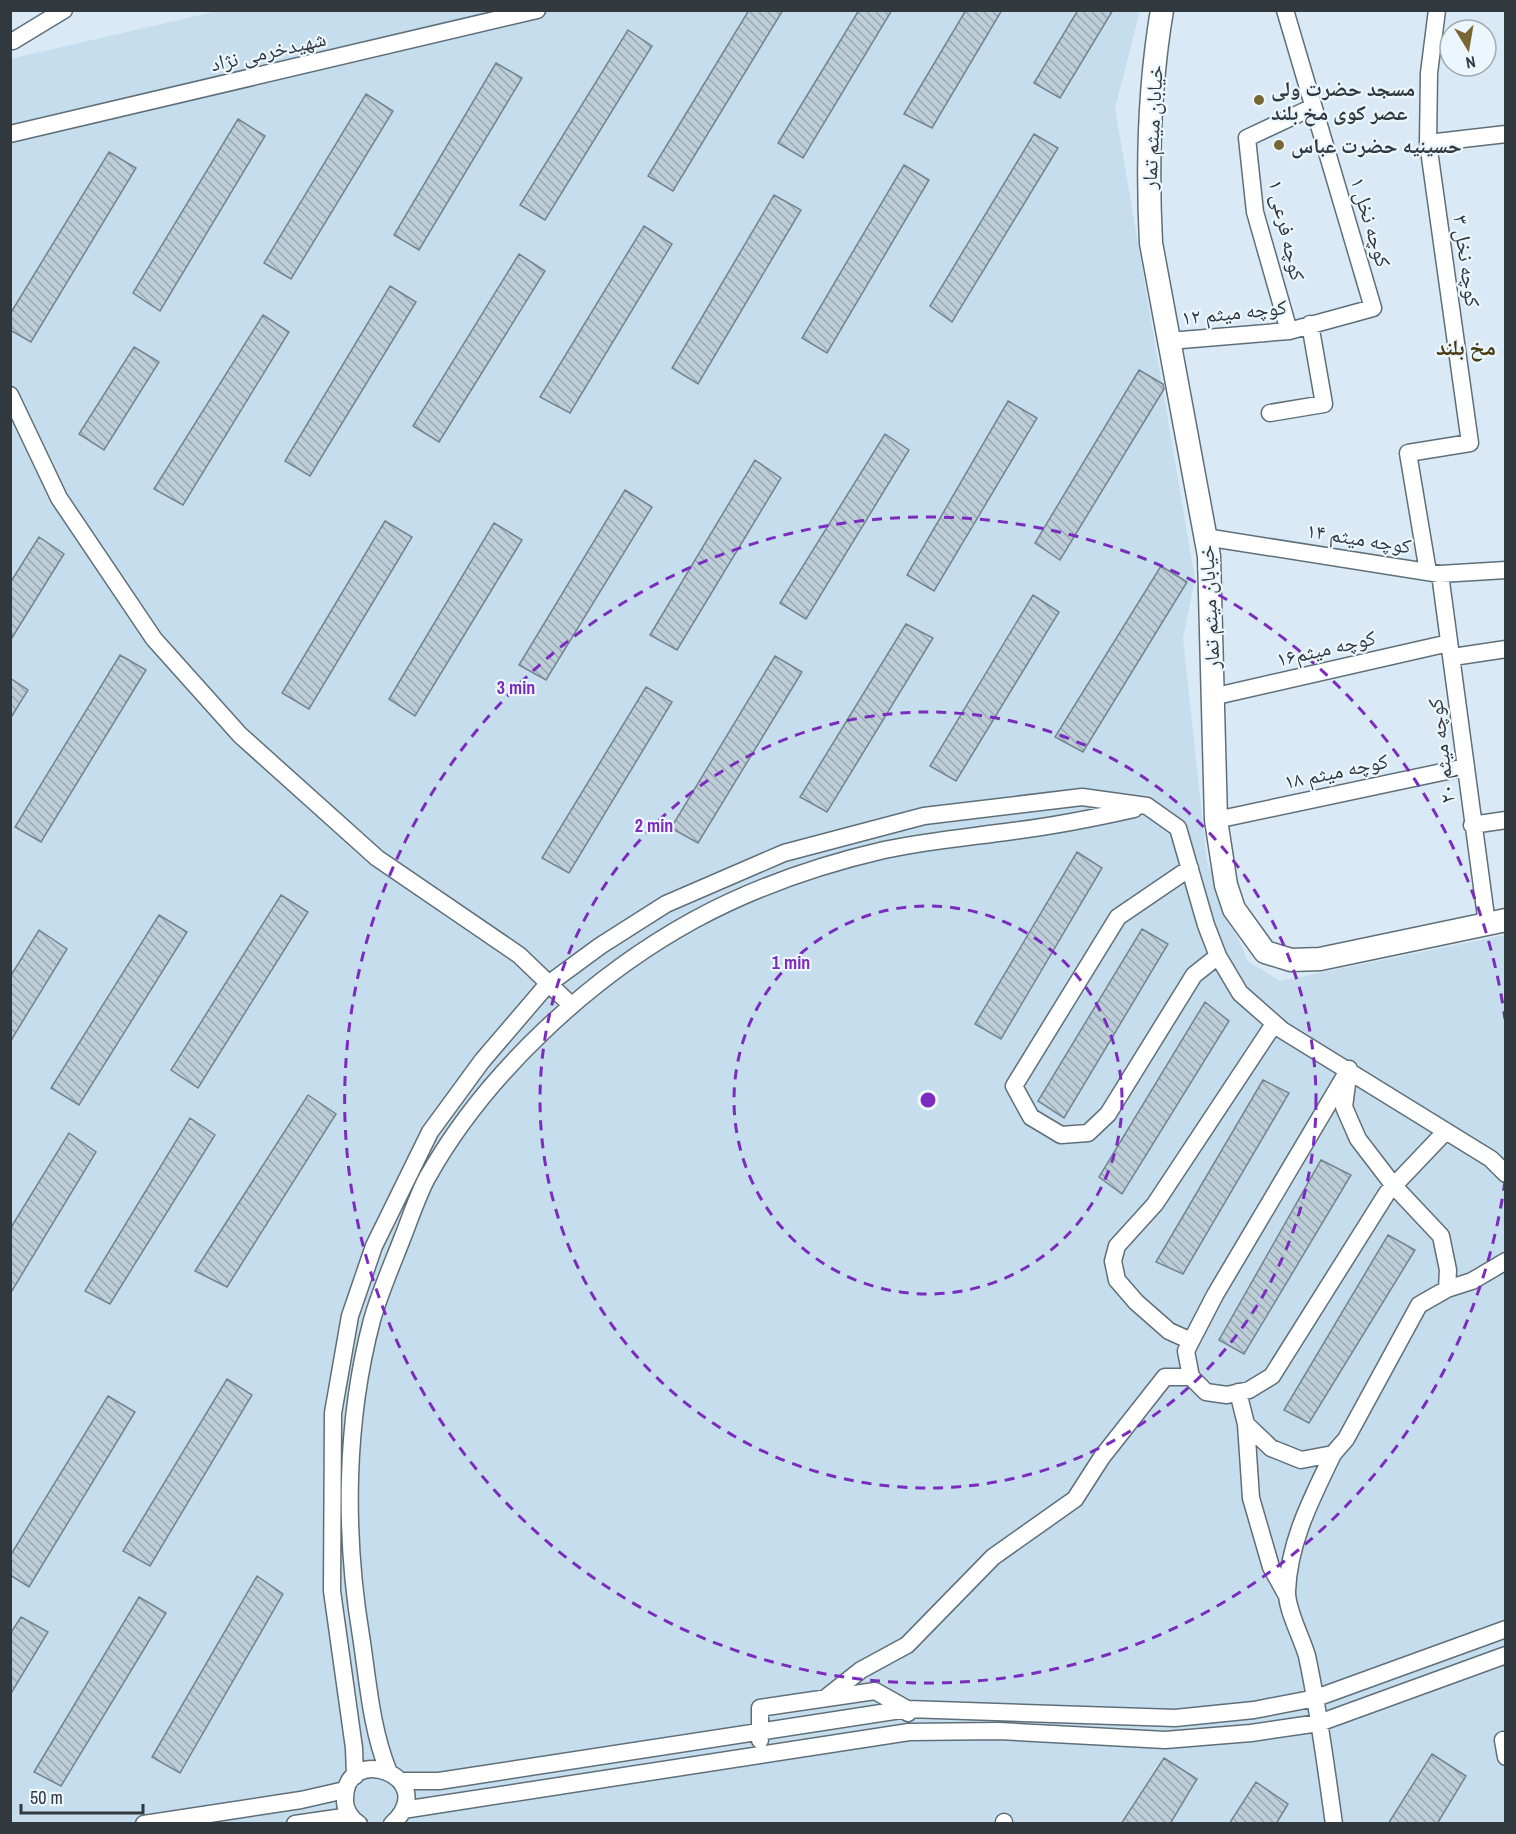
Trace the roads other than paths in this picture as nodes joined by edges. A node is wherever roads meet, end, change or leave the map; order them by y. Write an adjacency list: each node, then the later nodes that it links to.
1 (537, 10): 8 (street, شهیدخرمی نژاد)
2 (1162, 10): 14 (street, خیابان میثم تمار)
3 (1285, 10): 7 (street, کوچه نخل ۱)
4 (1437, 10): 10 (street, کوچه نخل ۳)
5 (54, 13): 6 (street)
6 (13, 40)
7 (1313, 107): 11 (street, کوچه نخل ۱); 13 (street, کوچه فرعی ۱)
8 (10, 134)
9 (1506, 134): 10 (street)
10 (1428, 143): 19 (street, کوچه نخل ۳)
11 (1373, 308): 12 (street, کوچه میثم ۱۲)
12 (1310, 324): 13 (street, کوچه میثم ۱۲); 16 (street)
13 (1289, 331): 14 (street, کوچه میثم ۱۲)
14 (1169, 341): 17 (street, خیابان میثم تمار)
15 (10, 395): 31 (street)
16 (1270, 413)
17 (1205, 537): 19 (street, کوچه میثم ۱۴); 22 (street, خیابان میثم تمار)
18 (1506, 570): 19 (street, کوچه میثم ۱۴)
19 (1434, 573): 21 (street, کوچه میثم ۲۰)
20 (1506, 649): 21 (street, کوچه میثم۱۶)
21 (1451, 650): 22 (street, کوچه میثم۱۶); 23 (street, کوچه میثم ۲۰)
22 (1212, 697): 25 (street, خیابان میثم تمار)
23 (1466, 767): 25 (street, کوچه میثم ۱۸); 27 (street, کوچه میثم ۲۰)
24 (1147, 806): 28 (street); 31 (street); 32 (street)
25 (1216, 820): 29 (street, خیابان میثم تمار)
26 (1506, 820): 27 (street)
27 (1472, 825): 29 (street, کوچه میثم ۲۰)
28 (1190, 868): 30 (street); 30 (street)
29 (1496, 922)
30 (1218, 956): 33 (street)
31 (547, 985): 32 (street); 40 (street)
32 (571, 1005): 41 (street)
33 (1274, 1024): 34 (street); 42 (street)
34 (1349, 1069): 35 (street); 37 (street); 42 (street)
35 (1446, 1131): 36 (street); 37 (street)
36 (1506, 1174)
37 (1394, 1186): 39 (street); 44 (street)
38 (1506, 1261): 39 (street)
39 (1447, 1289): 46 (street)
40 (350, 1316): 41 (street); 48 (street)
41 (372, 1320): 47 (street)
42 (1191, 1341): 43 (street)
43 (1191, 1377): 44 (street); 52 (street)
44 (1238, 1392): 45 (street)
45 (1246, 1424): 46 (street); 49 (street)
46 (1333, 1454): 49 (street)
47 (353, 1588): 48 (street); 59 (street)
48 (332, 1591): 60 (street)
49 (1286, 1594): 53 (street)
50 (1506, 1629): 53 (street)
51 (1506, 1654): 55 (street)
52 (828, 1696): 54 (street); 56 (street)
53 (1316, 1698): 54 (street); 55 (street)
54 (907, 1709): 56 (street); 57 (street)
55 (1319, 1723): 57 (street); 67 (street)
56 (758, 1731): 58 (street); 61 (street)
57 (909, 1732): 58 (street)
58 (761, 1753): 63 (street)
59 (388, 1770): 60 (street); 61 (street)
60 (355, 1776): 62 (street)
61 (401, 1781): 63 (street)
62 (345, 1790): 64 (street); 65 (street)
63 (399, 1818)
64 (355, 1821): 66 (street)
65 (144, 1824)
66 (295, 1824)
67 (1334, 1824)

